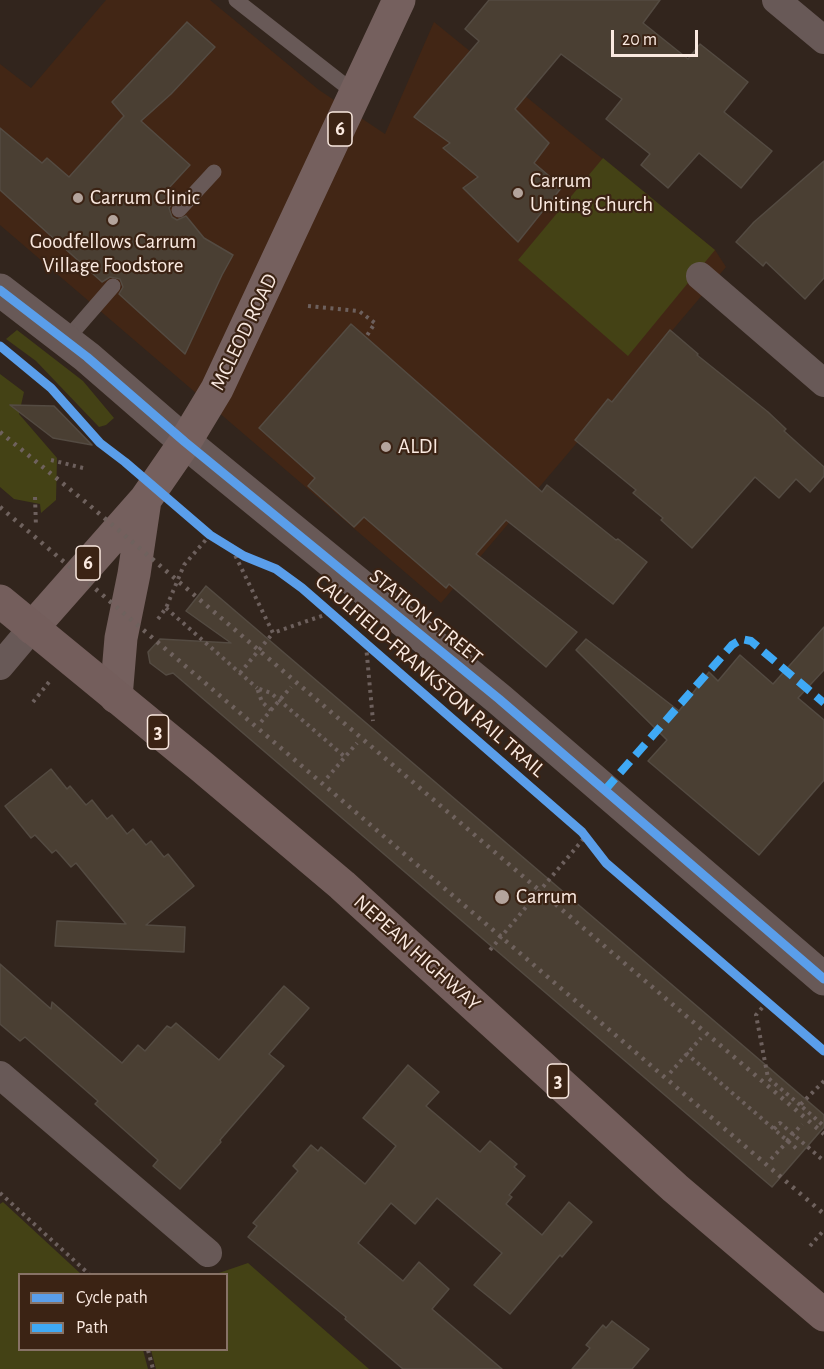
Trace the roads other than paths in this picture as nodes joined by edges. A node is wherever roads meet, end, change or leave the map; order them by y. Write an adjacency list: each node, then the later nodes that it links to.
1 (236, 0): 5 (lane)
2 (399, 0): 5 (main road, MCLEOD ROAD / 6)
3 (776, 0): 4 (street)
4 (820, 26)
5 (356, 94): 13 (main road, MCLEOD ROAD / 6)
6 (214, 172): 7 (lane)
7 (179, 210)
8 (700, 276): 12 (street)
9 (112, 286): 11 (lane)
10 (0, 290): 11 (street, STATION STREET)
11 (66, 340): 13 (street, STATION STREET)
12 (824, 383)
13 (185, 442): 14 (main road, MCLEOD ROAD / 6); 19 (street, STATION STREET)
14 (146, 500): 16 (main road, MCLEOD ROAD / 6); 18 (main road)
15 (0, 601): 16 (highway, NEPEAN HIGHWAY / 3)
16 (32, 628): 17 (street); 18 (highway, NEPEAN HIGHWAY / 3)
17 (0, 666)
18 (116, 698): 22 (highway, NEPEAN HIGHWAY / 3)
19 (824, 980)
20 (0, 1075): 21 (street)
21 (208, 1252)
22 (824, 1315)

